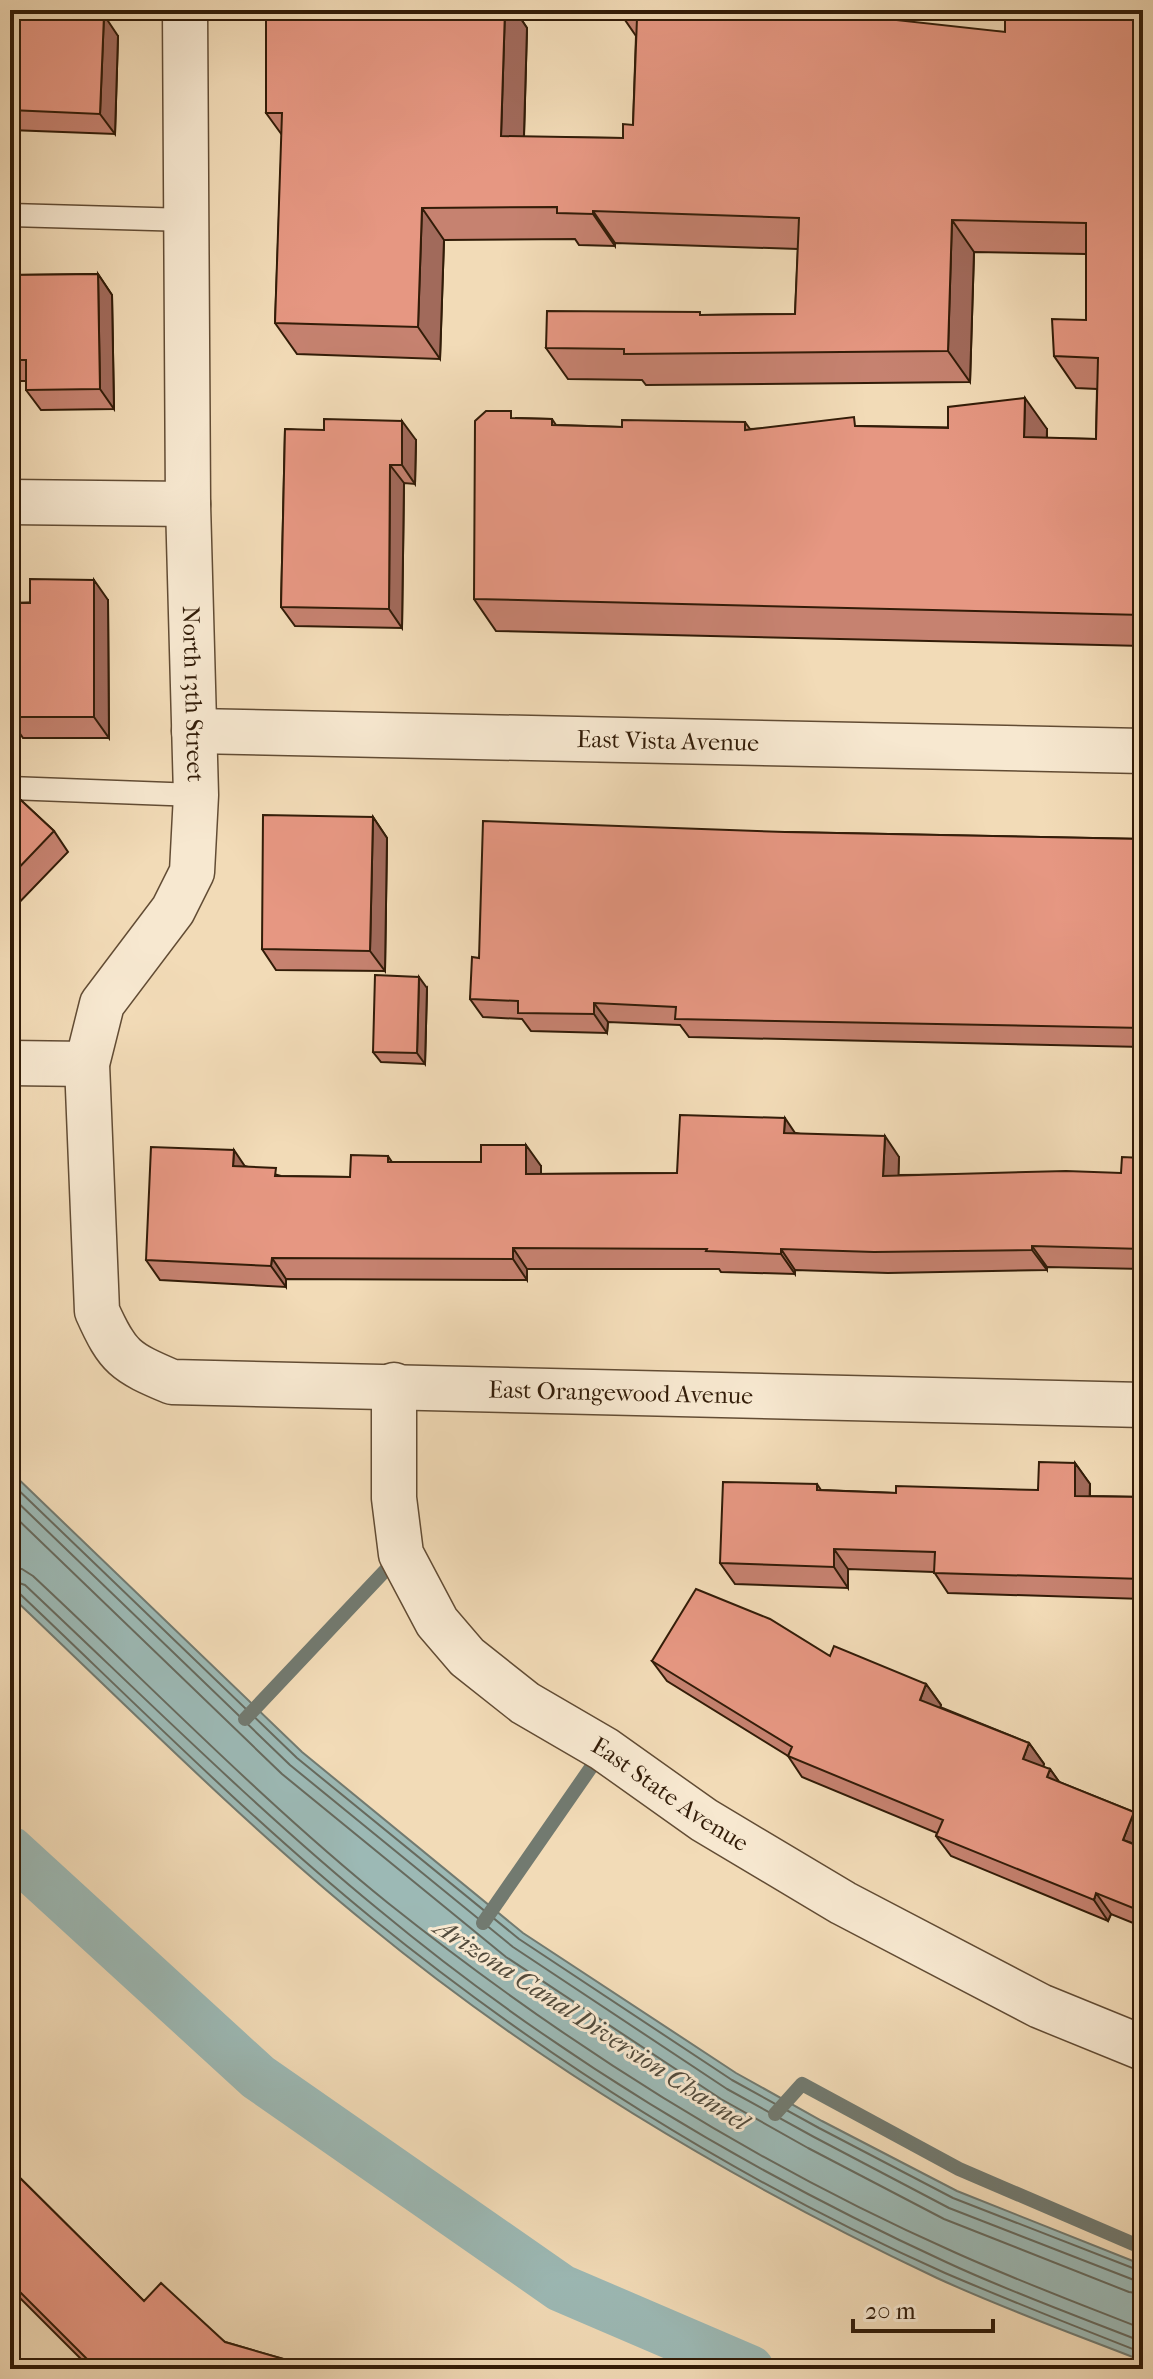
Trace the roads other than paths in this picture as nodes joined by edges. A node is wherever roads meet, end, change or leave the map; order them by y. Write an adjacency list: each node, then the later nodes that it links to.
1 (185, 10): 3 (street, North 13th Street)
2 (10, 215): 3 (lane)
3 (188, 220): 5 (street, North 13th Street)
4 (10, 502): 5 (street)
5 (188, 504): 6 (street, North 13th Street)
6 (194, 731): 7 (street, East Vista Avenue); 9 (street, North 13th Street)
7 (1143, 751)
8 (10, 788): 9 (lane)
9 (196, 795): 11 (street, North 13th Street)
10 (10, 1063): 11 (street)
11 (87, 1064): 12 (street, North 13th Street)
12 (111, 1343): 13 (street, East Orangewood Avenue)
13 (394, 1385): 14 (street, East Orangewood Avenue); 15 (street, East State Avenue)
14 (1143, 1405)
15 (1143, 2048)

